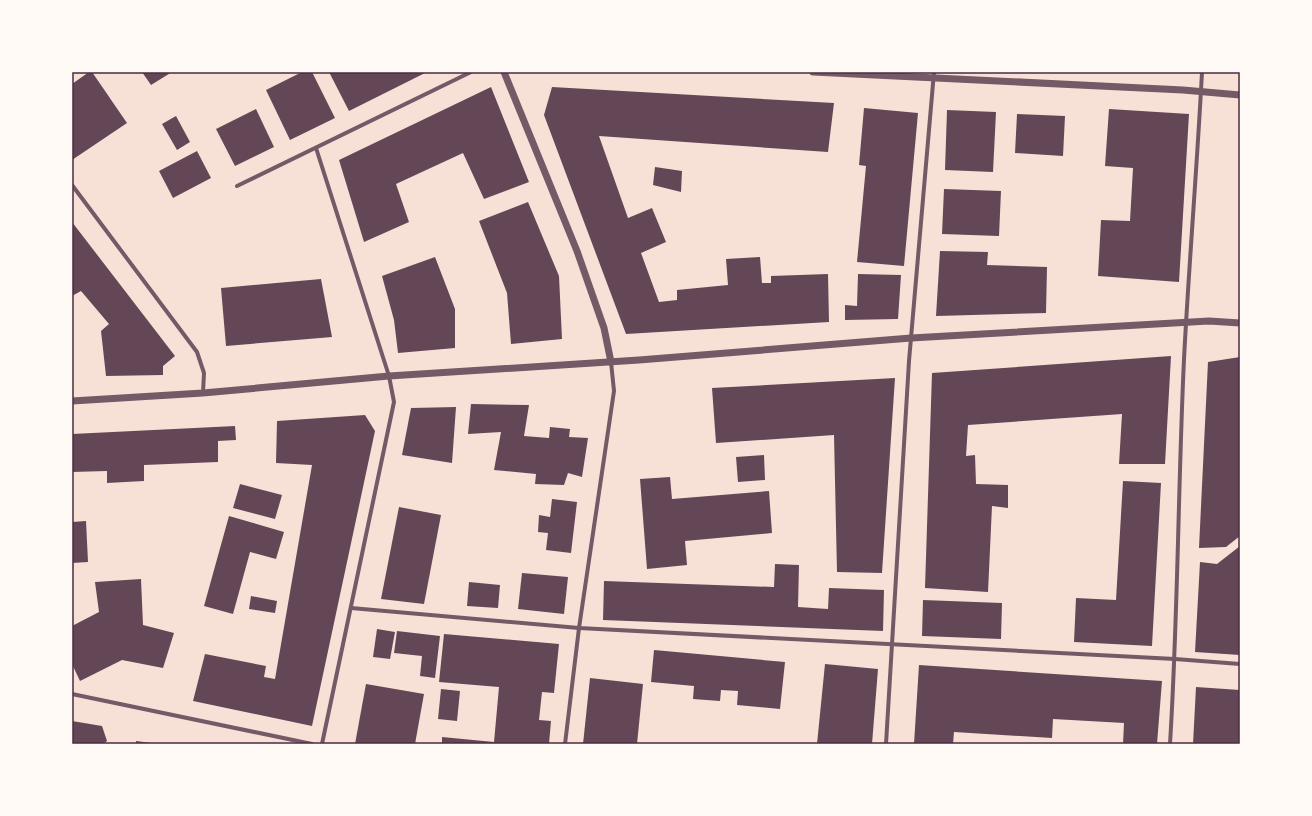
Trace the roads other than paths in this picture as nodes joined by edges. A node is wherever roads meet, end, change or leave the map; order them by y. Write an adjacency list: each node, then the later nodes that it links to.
1 (472, 72): 8 (street)
2 (504, 72): 14 (street)
3 (813, 72): 5 (street)
4 (1202, 72): 6 (street)
5 (934, 75): 6 (street); 13 (street)
6 (1201, 92): 7 (street); 11 (street)
7 (1240, 95)
8 (316, 148): 10 (street); 15 (street)
9 (72, 185): 16 (street)
10 (237, 186)
11 (1186, 323): 12 (street); 13 (street); 21 (street)
12 (1240, 323)
13 (911, 338): 14 (street); 20 (street)
14 (611, 362): 15 (street); 19 (street)
15 (389, 376): 16 (street); 18 (street)
16 (203, 393): 17 (street)
17 (72, 401)
18 (351, 608): 19 (street); 25 (street)
19 (579, 628): 20 (street); 26 (street)
20 (892, 644): 21 (street); 27 (street)
21 (1175, 659): 22 (street); 28 (street)
22 (1240, 664)
23 (72, 694): 24 (street)
24 (312, 744)
25 (322, 744)
26 (565, 744)
27 (886, 744)
28 (1170, 744)

